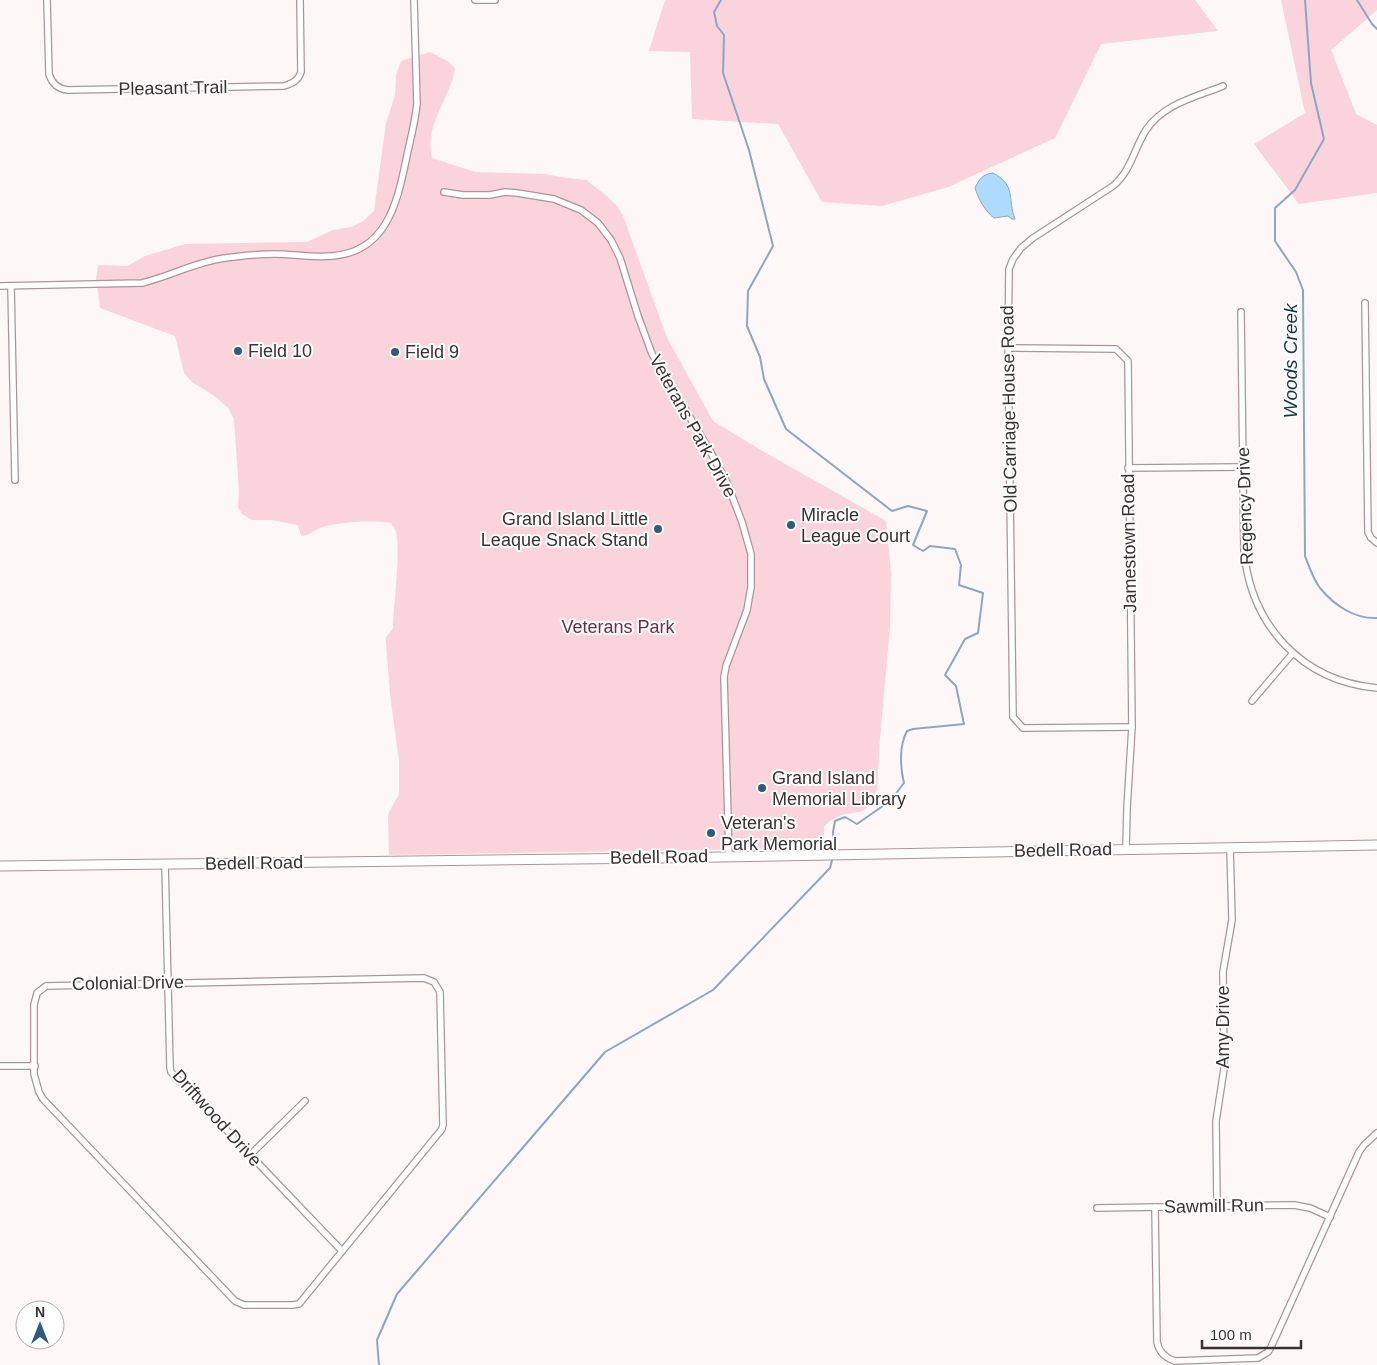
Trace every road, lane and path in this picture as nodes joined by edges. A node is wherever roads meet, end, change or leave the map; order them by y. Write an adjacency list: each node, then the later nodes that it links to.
1 (47, 0): 2 (street, Pleasant Trail)
2 (300, 0)
3 (414, 0): 9 (street)
4 (475, 0): 5 (street)
5 (495, 0)
6 (1222, 86): 12 (street, Old Carriage House Road)
7 (444, 192): 24 (street, Veterans Park Drive)
8 (0, 286): 9 (street)
9 (11, 286): 15 (street)
10 (1365, 303): 16 (street)
11 (1241, 312): 13 (street, Regency Drive)
12 (1008, 348): 14 (street, Jamestown Road); 20 (street, Old Carriage House Road)
13 (1243, 467): 14 (street); 17 (street, Regency Drive)
14 (1128, 468): 20 (street, Jamestown Road)
15 (15, 480)
16 (1377, 544)
17 (1293, 653): 18 (street, Regency Drive); 19 (street)
18 (1377, 688)
19 (1252, 701)
20 (1132, 727): 23 (street, Jamestown Road)
21 (1377, 845): 22 (street, Bedell Road)
22 (1230, 847): 23 (street, Bedell Road); 33 (street, Amy Drive)
23 (1126, 850): 24 (street, Bedell Road)
24 (729, 856): 25 (street, Bedell Road)
25 (165, 864): 26 (street, Bedell Road); 27 (street, Driftwood Drive)
26 (0, 866)
27 (167, 982): 29 (street, Colonial Drive); 32 (street, Driftwood Drive); 37 (street, Colonial Drive)
28 (0, 1066): 29 (street)
29 (35, 1066): 37 (street, Colonial Drive)
30 (305, 1101): 32 (street)
31 (1377, 1133): 36 (street)
32 (250, 1155): 37 (street, Driftwood Drive)
33 (1217, 1206): 34 (street, Sawmill Run); 36 (street, Sawmill Run)
34 (1155, 1207): 35 (street, Sawmill Run); 36 (street)
35 (1097, 1208)
36 (1330, 1217)
37 (342, 1252)

